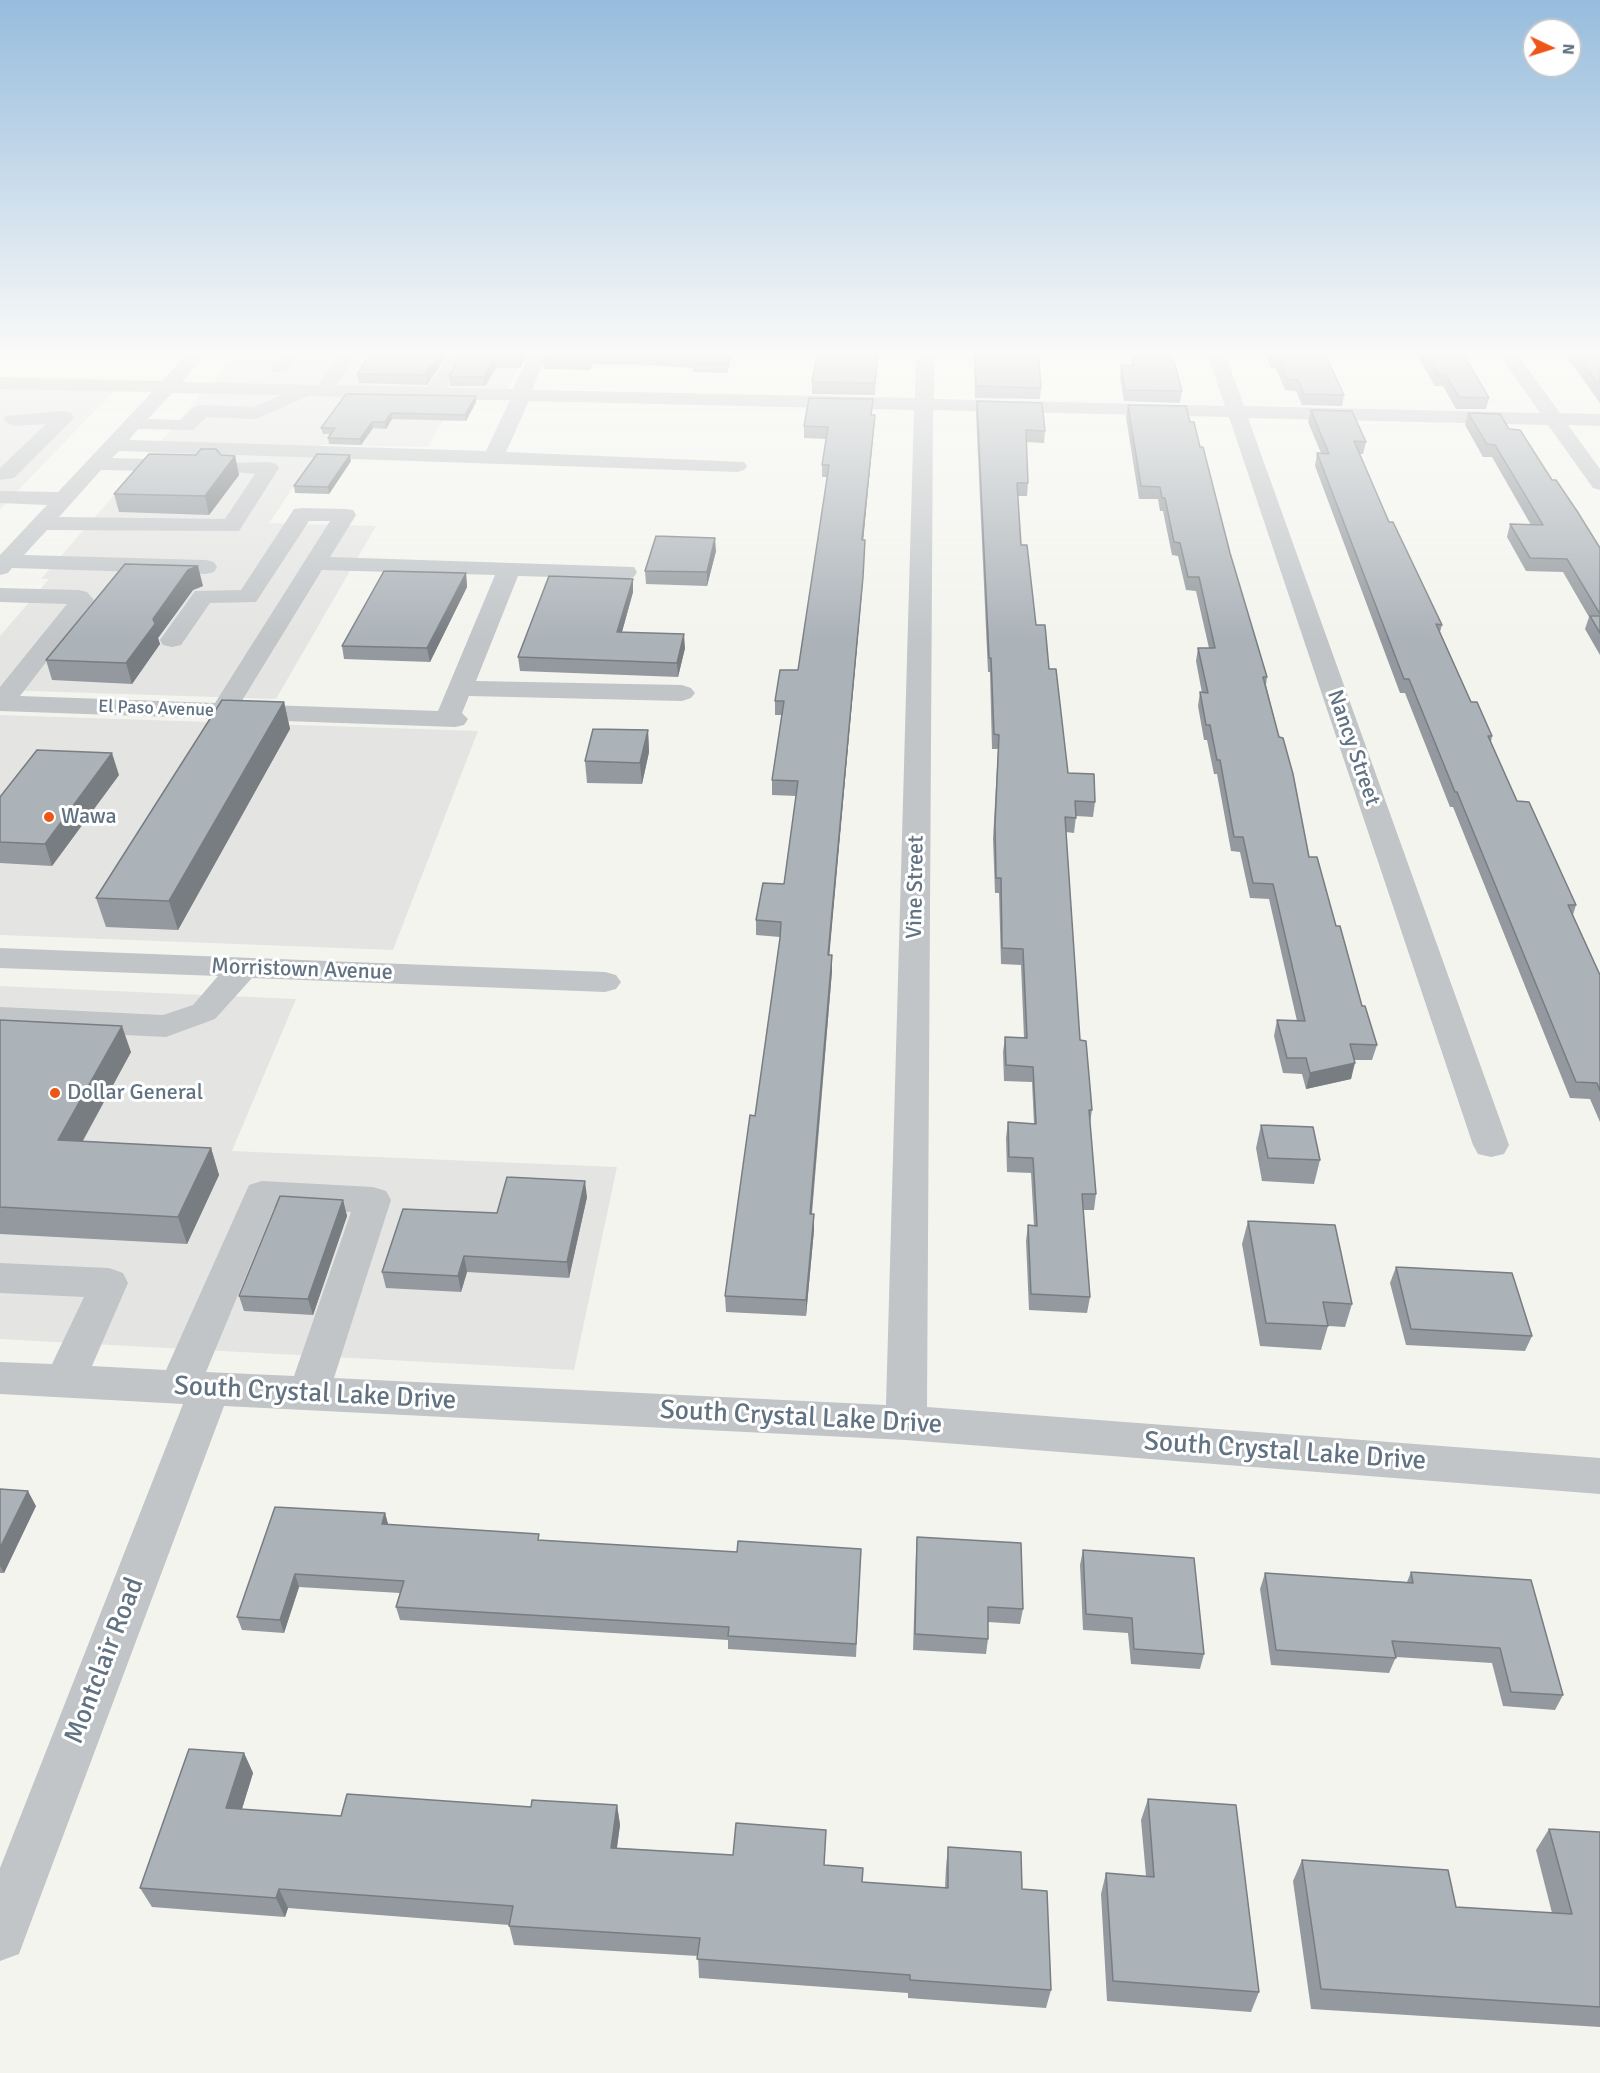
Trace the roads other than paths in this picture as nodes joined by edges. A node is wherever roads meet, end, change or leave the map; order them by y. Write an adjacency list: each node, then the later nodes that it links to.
1 (33, 447): 12 (street)
2 (112, 447): 9 (street)
3 (161, 447): 8 (street)
4 (498, 447): 8 (street)
5 (923, 447): 41 (street, Vine Street)
6 (1248, 447): 35 (street, Nancy Street)
7 (1574, 447): 14 (street)
8 (492, 459): 11 (street)
9 (96, 464): 10 (street); 16 (street)
10 (150, 465): 13 (street); 19 (street)
11 (737, 466)
12 (4, 474)
13 (135, 483)
14 (1600, 484)
15 (0, 497): 16 (street)
16 (64, 499): 18 (street)
17 (116, 507): 19 (street)
18 (42, 523): 19 (street); 21 (street)
19 (100, 524)
20 (314, 563): 23 (street); 26 (street); 30 (street)
21 (3, 565): 22 (street)
22 (206, 567)
23 (509, 569): 24 (street); 27 (street)
24 (626, 572)
25 (0, 595): 29 (street)
26 (172, 640)
27 (460, 688): 28 (street); 30 (street, El Paso Avenue)
28 (682, 693)
29 (1, 703): 30 (street, El Paso Avenue)
30 (223, 711)
31 (0, 958): 32 (street, Morristown Avenue)
32 (243, 968): 33 (street, Morristown Avenue); 34 (street)
33 (604, 982)
34 (0, 1018)
35 (1491, 1145)
36 (0, 1278): 38 (street)
37 (0, 1378): 38 (street, South Crystal Lake Drive)
38 (64, 1381): 39 (street, South Crystal Lake Drive)
39 (195, 1387): 40 (street, South Crystal Lake Drive); 40 (street, Montclair Road); 43 (street, Montclair Road)
40 (309, 1393): 41 (street, South Crystal Lake Drive)
41 (906, 1423): 42 (street, South Crystal Lake Drive)
42 (1600, 1476)
43 (0, 1935)

